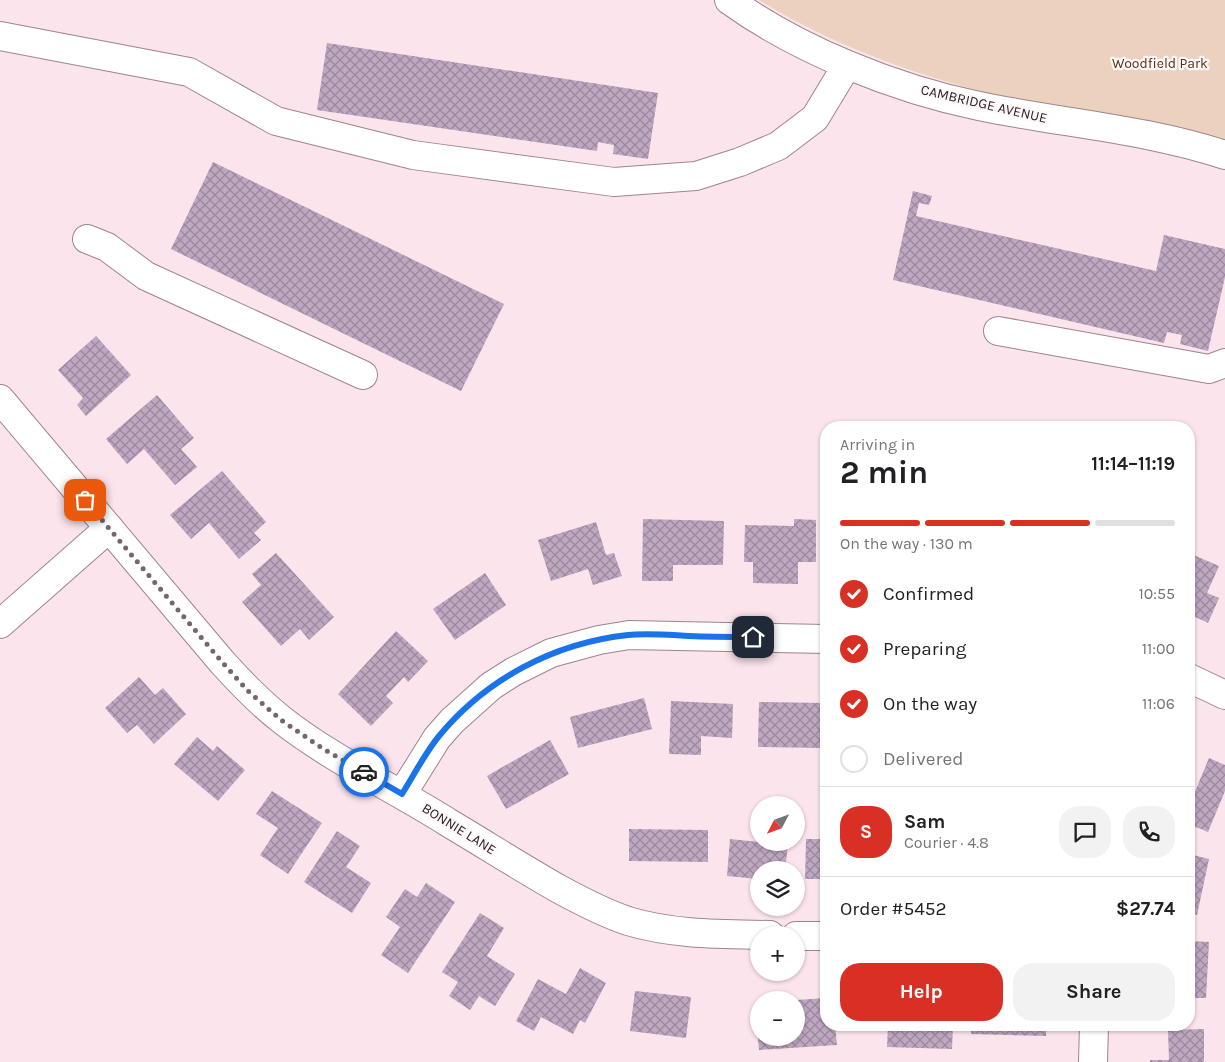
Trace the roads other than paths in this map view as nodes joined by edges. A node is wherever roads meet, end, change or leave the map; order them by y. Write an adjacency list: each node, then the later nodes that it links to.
1 (729, 0): 3 (street, CAMBRIDGE AVENUE)
2 (0, 36): 3 (street)
3 (847, 64): 4 (street, CAMBRIDGE AVENUE)
4 (1225, 155)
5 (87, 239): 8 (street)
6 (998, 330): 7 (street)
7 (1225, 363)
8 (363, 375)
9 (0, 399): 10 (street, BONNIE LANE)
10 (109, 528): 11 (street); 15 (street, BONNIE LANE)
11 (0, 624)
12 (820, 639): 15 (street)
13 (1195, 681): 14 (street)
14 (1225, 695)
15 (402, 794): 16 (street, BONNIE LANE)
16 (750, 935)
17 (805, 936): 18 (street)
18 (820, 936)
19 (1094, 1031): 20 (street)
20 (1094, 1062)

